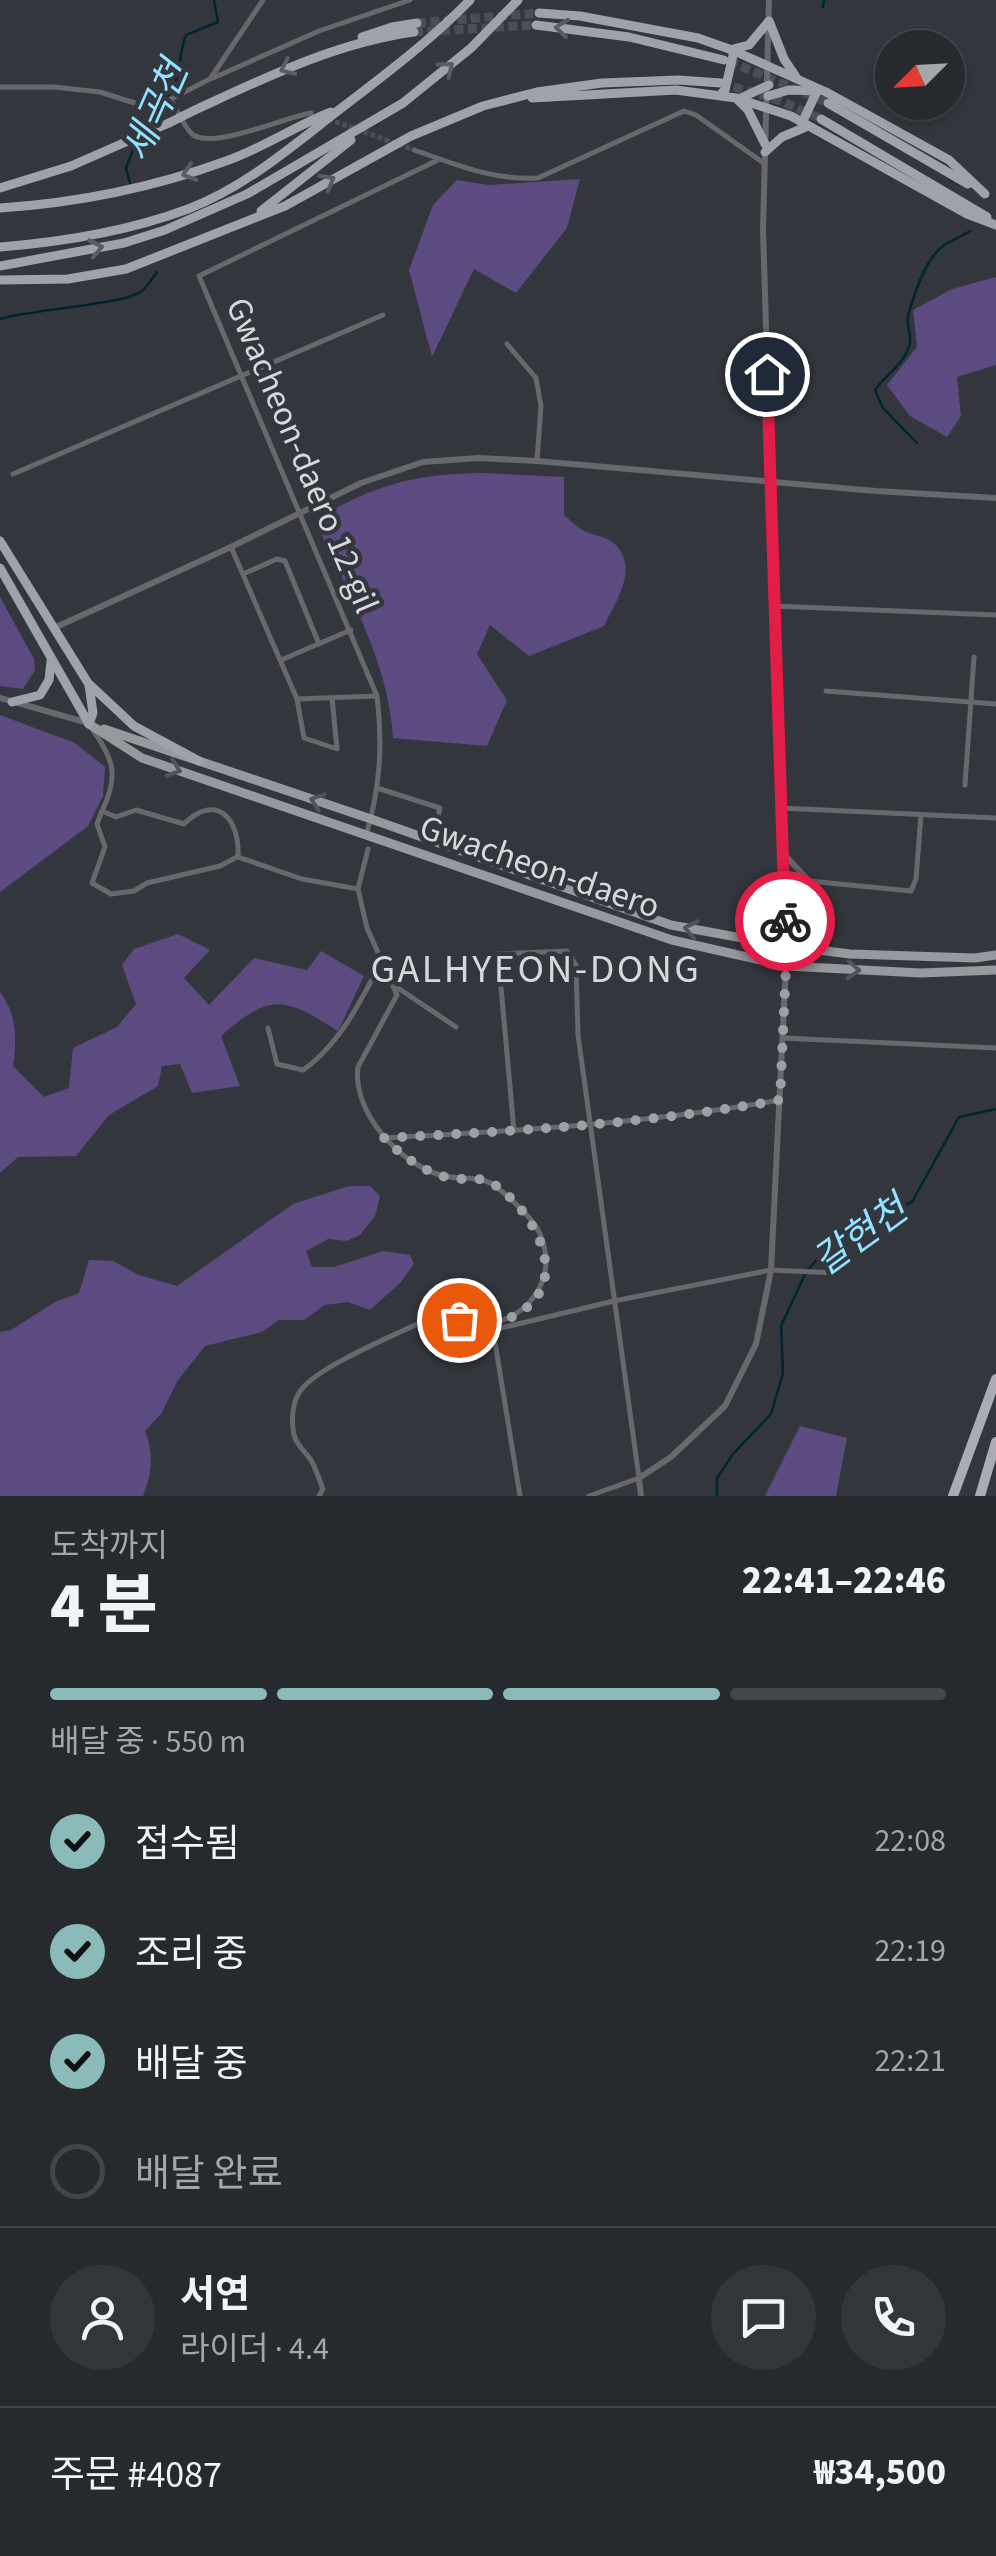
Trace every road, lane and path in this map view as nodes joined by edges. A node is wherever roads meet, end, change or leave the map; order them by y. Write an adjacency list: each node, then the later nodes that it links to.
1 (263, 0): 11 (street)
2 (410, 0): 13 (street)
3 (470, 0): 25 (highway)
4 (518, 0): 28 (highway, one-way to 4)
5 (770, 0): 7 (street)
6 (539, 14): 10 (highway)
7 (769, 21): 10 (highway); 14 (street); 15 (highway)
8 (536, 26): 12 (highway, one-way to 8)
9 (416, 27): 34 (highway, one-way to 34, bridge)
10 (733, 50): 14 (highway); 20 (highway)
11 (224, 58): 13 (street); 16 (street)
12 (724, 60)
13 (233, 68): 16 (street)
14 (770, 68): 15 (highway); 21 (street)
15 (797, 79): 19 (highway)
16 (210, 80): 24 (street)
17 (721, 84): 23 (highway)
18 (0, 87): 24 (street)
19 (824, 95): 21 (highway); 29 (highway); 35 (highway)
20 (720, 96): 22 (highway); 23 (highway)
21 (768, 96): 22 (highway); 22 (highway); 29 (highway); 30 (street)
22 (737, 98): 30 (highway)
23 (510, 99): 38 (highway, one-way to 23)
24 (171, 100): 26 (street)
25 (343, 107): 36 (highway, one-way to 36); 39 (highway)
26 (311, 114)
27 (821, 119): 37 (highway)
28 (368, 125): 38 (highway); 40 (highway, one-way to 28)
29 (805, 125): 30 (highway); 37 (highway)
30 (765, 148): 33 (street)
31 (414, 150): 32 (street)
32 (440, 159): 33 (street); 44 (street, Gwacheon-daero 12-gil)
33 (765, 164): 47 (street)
34 (0, 188)
35 (996, 200)
36 (0, 208)
37 (996, 223)
38 (241, 224): 41 (highway)
39 (0, 247)
40 (0, 266)
41 (0, 280)
42 (382, 315): 44 (street)
43 (506, 344): 45 (street)
44 (242, 378): 46 (street); 49 (street, Gwacheon-daero 12-gil)
45 (536, 461): 47 (street); 49 (street)
46 (13, 474)
47 (769, 482): 48 (street); 54 (street)
48 (996, 498)
49 (301, 513): 51 (street); 57 (street, Gwacheon-daero 12-gil)
50 (0, 541): 56 (highway)
51 (231, 547): 53 (street); 56 (street)
52 (0, 568): 59 (highway)
53 (243, 574): 58 (street); 61 (street)
54 (774, 606): 55 (street); 77 (street)
55 (996, 615)
56 (53, 628): 62 (highway)
57 (351, 630): 58 (street); 64 (street, Gwacheon-daero 12-gil)
58 (319, 644): 61 (street)
59 (48, 653): 68 (highway); 71 (highway)
60 (974, 657): 69 (street)
61 (281, 660): 67 (street)
62 (88, 683): 71 (highway); 74 (highway)
63 (826, 691): 69 (street)
64 (377, 696): 66 (street); 76 (street, Gwacheon-daero 12-gil)
65 (0, 698): 68 (street)
66 (332, 698): 67 (street); 67 (street)
67 (297, 699)
68 (12, 702): 71 (street)
69 (971, 702): 70 (street); 75 (street)
70 (996, 704)
71 (89, 724): 72 (main road, Gwacheon-daero); 73 (main road, Gwacheon-daero); 78 (street)
72 (151, 746): 73 (main road); 74 (main road, Gwacheon-daero)
73 (142, 758): 82 (main road, Gwacheon-daero, one-way to 82)
74 (199, 761): 80 (main road, Gwacheon-daero, one-way to 74)
75 (965, 785)
76 (378, 788): 80 (street, Gwacheon-daero 12-gil); 83 (street)
77 (781, 808): 79 (street); 85 (street)
78 (102, 811): 86 (street); 86 (street)
79 (921, 815): 81 (street); 87 (street)
80 (371, 818): 82 (street, Gwacheon-daero 12-gil); 83 (main road, Gwacheon-daero)
81 (996, 818)
82 (366, 836): 93 (main road, Gwacheon-daero)
83 (432, 840): 90 (main road, Gwacheon-daero, one-way to 83)
84 (368, 848): 88 (street)
85 (782, 852): 87 (street); 89 (street)
86 (238, 856): 88 (street)
87 (808, 881): 89 (street)
88 (358, 889): 92 (street)
89 (784, 917): 90 (street)
90 (786, 946): 91 (main road, Gwacheon-daero); 93 (street)
91 (996, 955)
92 (382, 960): 95 (street); 97 (street)
93 (786, 966): 94 (main road, Gwacheon-daero, one-way to 94); 98 (street)
94 (996, 970)
95 (395, 986): 96 (street); 103 (street)
96 (456, 1027)
97 (268, 1028)
98 (783, 1038): 99 (street); 100 (street)
99 (996, 1048)
100 (780, 1100): 101 (street); 104 (street)
101 (591, 1127): 102 (street); 102 (street); 106 (street)
102 (514, 1131): 103 (street)
103 (384, 1138): 110 (street)
104 (771, 1270): 105 (street); 106 (street); 109 (street)
105 (836, 1273)
106 (614, 1300): 109 (street); 111 (street)
107 (996, 1379): 114 (highway)
108 (996, 1442): 115 (highway)
109 (639, 1478): 112 (street); 113 (street)
110 (319, 1496)
111 (520, 1496)
112 (589, 1496)
113 (640, 1496)
114 (953, 1496)
115 (980, 1496)

